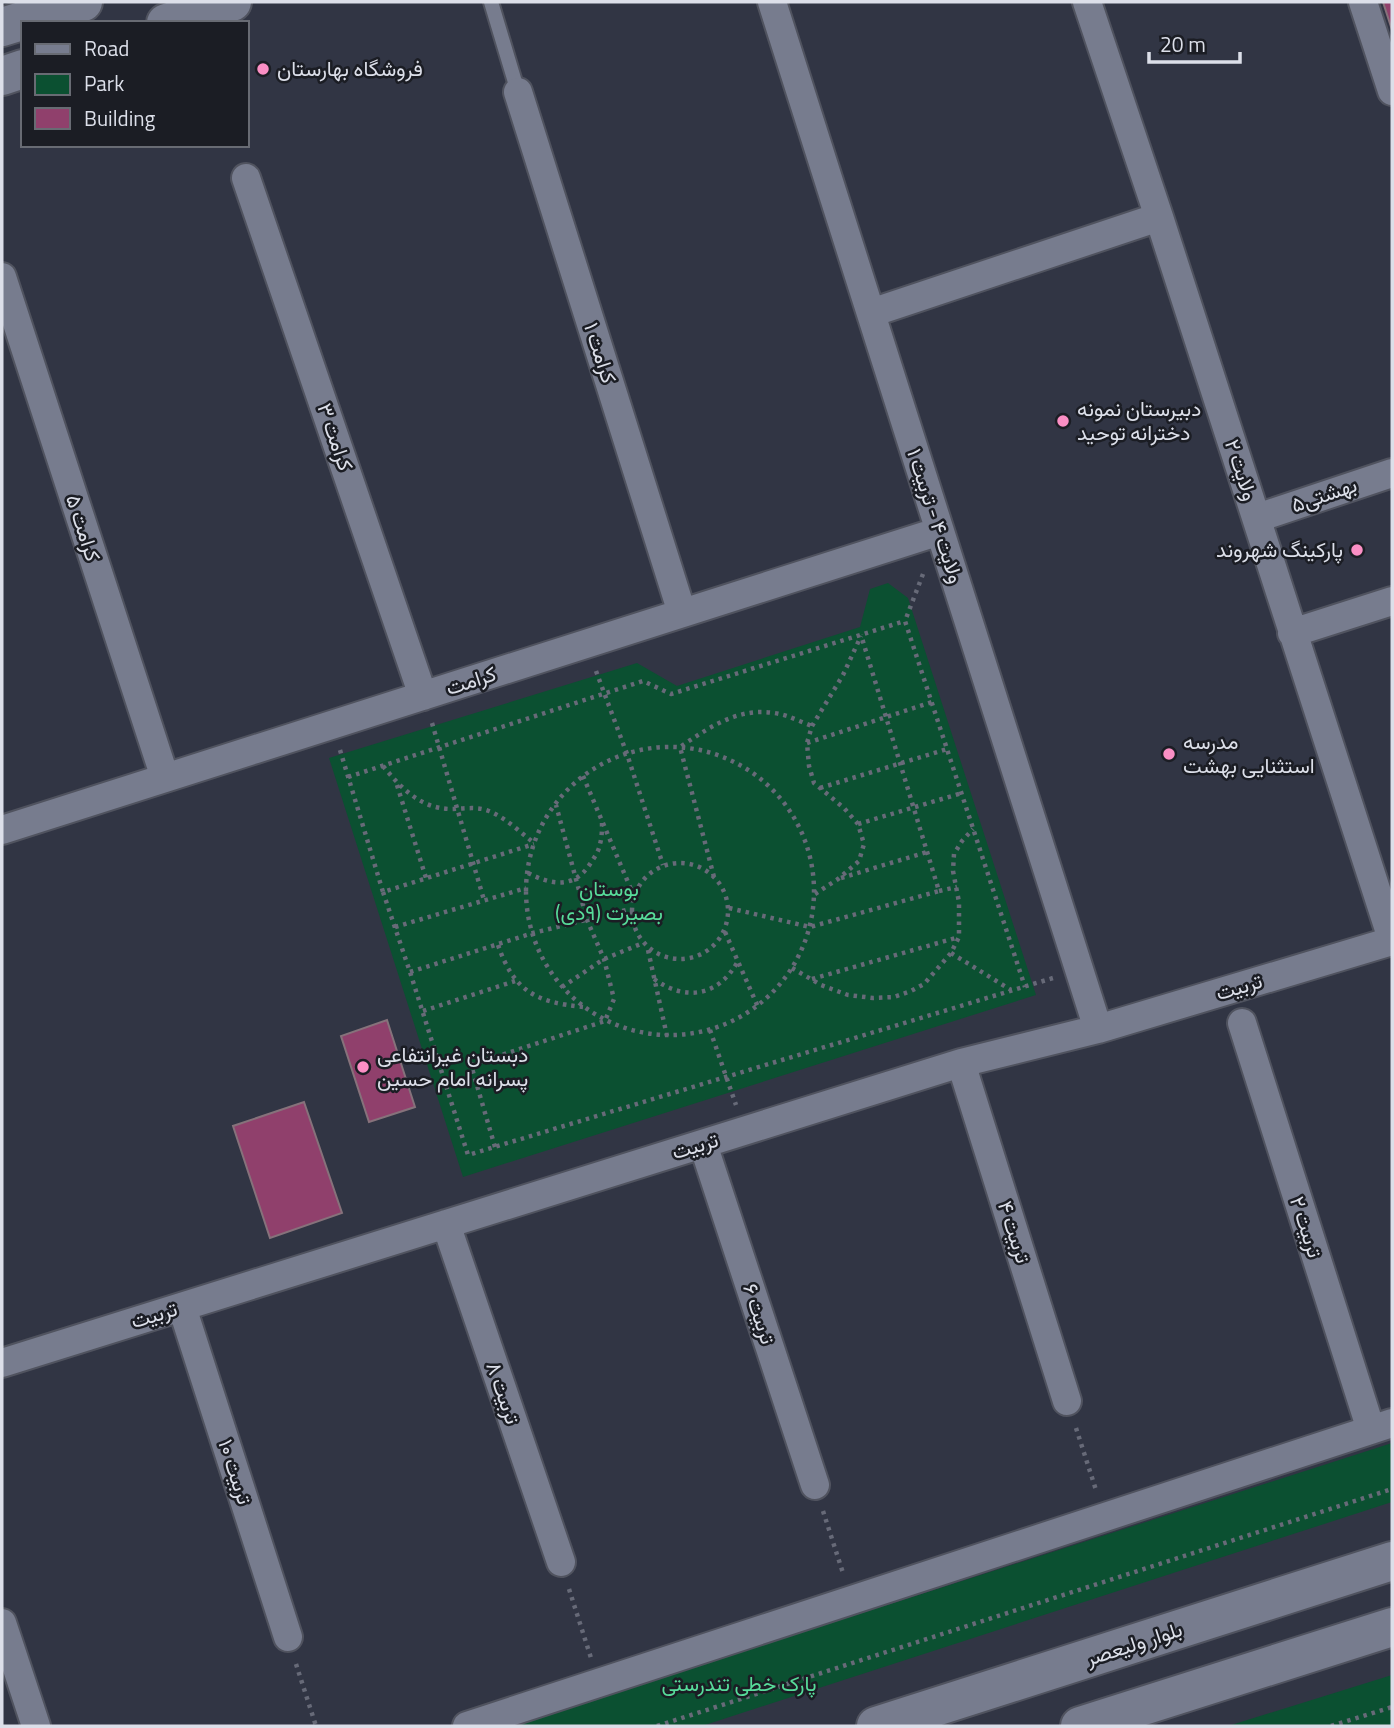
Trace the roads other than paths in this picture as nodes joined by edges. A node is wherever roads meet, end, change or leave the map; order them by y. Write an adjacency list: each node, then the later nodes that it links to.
1 (83, 2): 7 (main road)
2 (232, 2): 9 (main road)
3 (491, 2): 14 (lane)
4 (772, 2): 18 (street, ولایت ۴ - تربیت ۱)
5 (1087, 2): 16 (street, ولایت ۲)
6 (1363, 2): 13 (street)
7 (21, 21)
8 (21, 21): 10 (main road)
9 (172, 21)
10 (2, 27)
11 (21, 70): 12 (main road)
12 (2, 76)
13 (1392, 91)
14 (517, 92): 23 (street, کرامت ۱)
15 (246, 178): 25 (street, کرامت ۳)
16 (1159, 217): 18 (street); 20 (street, ولایت ۲)
17 (2, 277): 26 (street, کرامت ۵)
18 (871, 313): 21 (street, ولایت ۴ - تربیت ۱)
19 (1392, 472): 20 (street, بهشتی۵)
20 (1257, 518): 24 (street, ولایت ۲)
21 (940, 531): 23 (street, کرامت); 30 (street, ولایت ۴ - تربیت ۱)
22 (1392, 601): 24 (street)
23 (682, 613): 25 (street, کرامت)
24 (1292, 633): 28 (street, ولایت ۲)
25 (424, 696): 26 (street, کرامت)
26 (165, 778): 27 (street, کرامت)
27 (2, 830)
28 (1392, 940): 30 (street, تربیت)
29 (1242, 1023): 37 (street, تربیت ۲)
30 (1098, 1029): 31 (street, تربیت)
31 (961, 1063): 32 (street, تربیت); 36 (street, تربیت ۴)
32 (703, 1144): 33 (street, تربیت); 38 (street, تربیت ۶)
33 (446, 1224): 34 (street, تربیت); 40 (street, تربیت ۸)
34 (182, 1307): 35 (street, تربیت); 43 (street, تربیت ۱۰)
35 (2, 1363)
36 (1068, 1401)
37 (1382, 1427): 46 (street)
38 (815, 1485)
39 (1392, 1561): 47 (main road, بلوار ولیعصر)
40 (561, 1562)
41 (2, 1623): 45 (street)
42 (1392, 1627): 44 (main road)
43 (288, 1637)
44 (1132, 1718): 48 (main road)
45 (36, 1726)
46 (467, 1726)
47 (876, 1726)
48 (1080, 1726)

